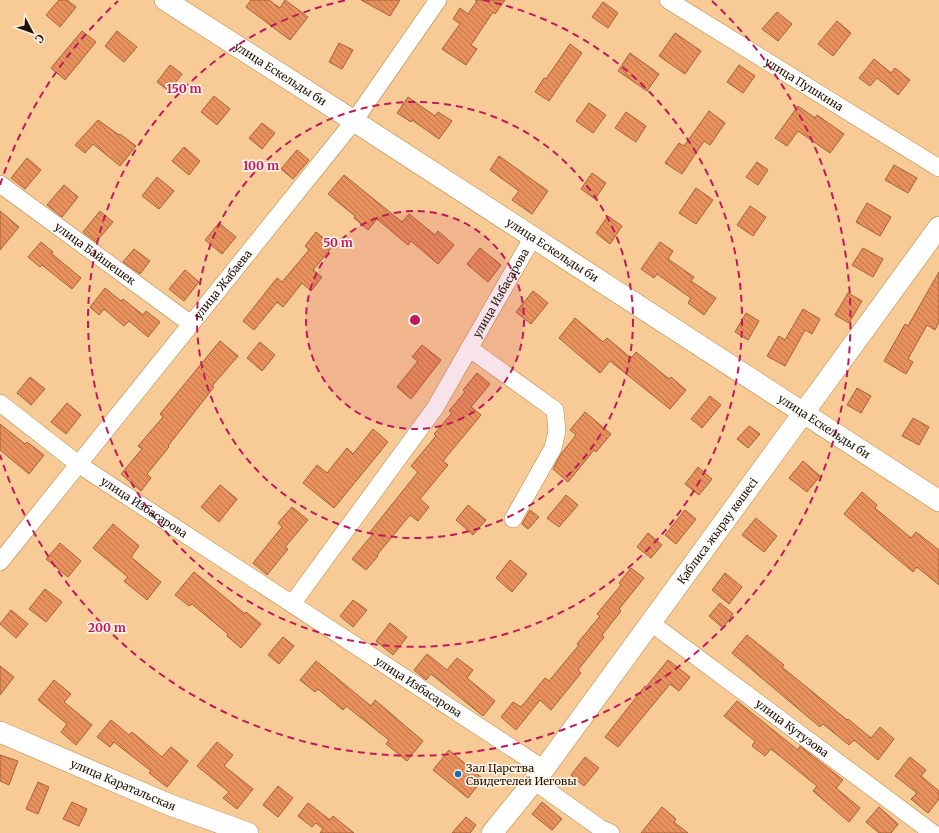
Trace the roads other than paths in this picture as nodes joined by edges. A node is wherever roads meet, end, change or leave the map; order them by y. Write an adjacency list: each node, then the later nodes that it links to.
1 (165, 0): 4 (street, улица Ескельды би)
2 (438, 0): 4 (street, улица Жабаева)
3 (668, 0): 5 (street, улица Пушкина)
4 (354, 121): 8 (street, улица Ескельды би); 9 (street, улица Жабаева)
5 (939, 168)
6 (0, 184): 9 (street, улица Байшешек)
7 (939, 227): 12 (street, Қаблиса жырау көшесі)
8 (533, 237): 10 (street, улица Избасарова); 12 (street, улица Ескельды би)
9 (190, 324): 13 (street, улица Жабаева)
10 (469, 348): 15 (street, улица Избасарова); 17 (street, улица Избасарова)
11 (0, 403): 13 (street, улица Избасарова)
12 (804, 413): 14 (street, улица Ескельды би); 18 (street, Қаблиса жырау көшесі)
13 (78, 464): 16 (street, улица Жабаева); 17 (street, улица Избасарова)
14 (939, 501)
15 (513, 519)
16 (0, 562)
17 (292, 604): 20 (street, улица Избасарова)
18 (650, 623): 20 (street, Қаблиса жырау көшесі); 24 (street, улица Кутузова)
19 (0, 732): 21 (street, улица Каратальская)
20 (539, 775): 22 (street, Қаблиса жырау көшесі); 23 (street, улица Избасарова)
21 (248, 833)
22 (492, 833)
23 (611, 833)
24 (933, 833)

